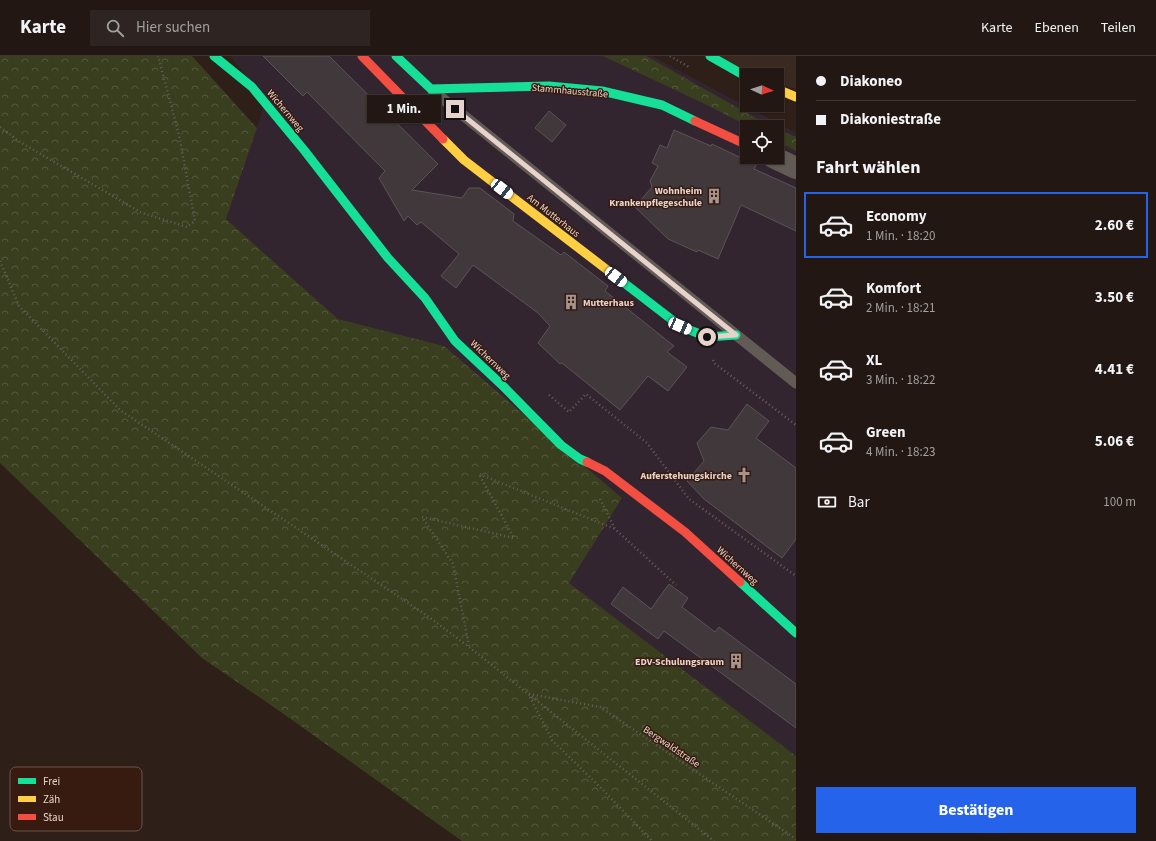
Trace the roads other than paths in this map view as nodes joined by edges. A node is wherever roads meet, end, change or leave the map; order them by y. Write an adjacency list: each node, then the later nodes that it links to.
1 (214, 56): 14 (street, Wichernweg)
2 (362, 56): 12 (street, Am Mutterhaus)
3 (396, 56): 6 (street)
4 (710, 56): 5 (street)
5 (740, 73)
6 (431, 90): 9 (street, Stammhausstraße); 12 (lane)
7 (784, 92): 8 (street)
8 (796, 97)
9 (740, 142)
10 (784, 162): 11 (street)
11 (796, 168)
12 (736, 335): 13 (lane)
13 (796, 383)
14 (796, 633)

